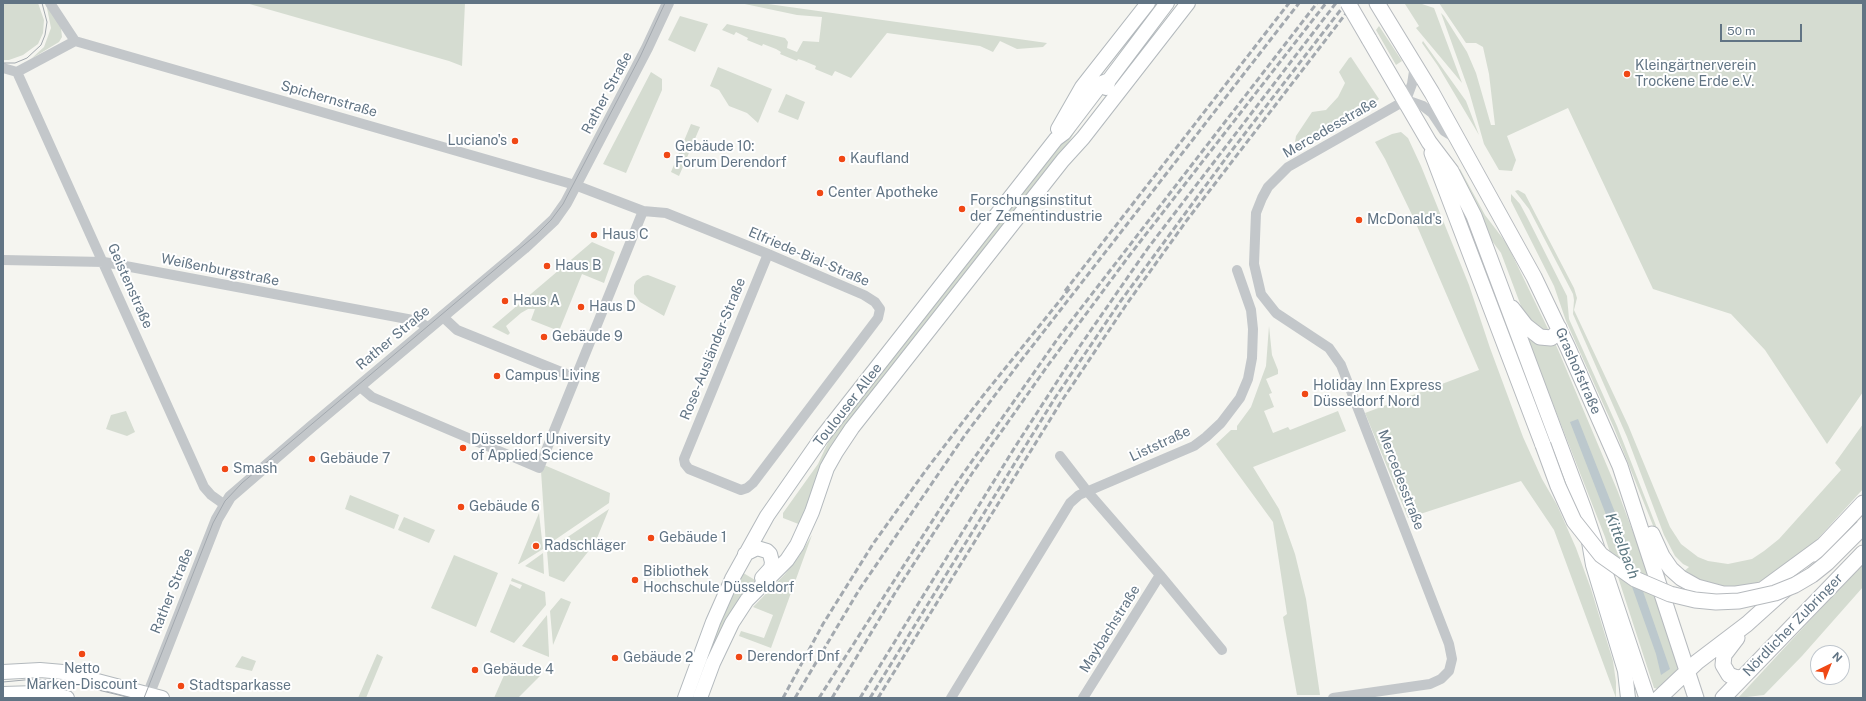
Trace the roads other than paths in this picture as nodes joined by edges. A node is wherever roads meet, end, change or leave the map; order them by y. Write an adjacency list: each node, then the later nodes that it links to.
1 (50, 3): 8 (street)
2 (668, 3): 18 (street, Rather Straße)
3 (1148, 3): 14 (main road)
4 (1167, 3): 12 (main road)
5 (1188, 3): 17 (main road)
6 (1348, 3): 13 (main road, bridge)
7 (1377, 3): 9 (main road, Grashofstraße)
8 (75, 41): 11 (street); 18 (street, Spichernstraße)
9 (1415, 65): 13 (street); 15 (main road, Grashofstraße)
10 (3, 68): 11 (street)
11 (17, 72): 22 (street, Geistenstraße)
12 (1109, 80): 14 (main road); 17 (main road)
13 (1406, 100): 15 (street); 16 (main road); 56 (street, Mercedesstraße)
14 (1056, 139): 40 (main road, Toulouser Allee)
15 (1458, 140): 27 (main road, Grashofstraße)
16 (1429, 142): 24 (main road); 37 (main road, bridge)
17 (1063, 160): 42 (main road, Toulouser Allee)
18 (575, 185): 19 (street, Elfriede-Bial-Straße); 25 (street, Rather Straße)
19 (643, 211): 20 (street, Elfriede-Bial-Straße); 28 (street)
20 (768, 254): 30 (street, Rose-Ausländer-Straße); 30 (street, Elfriede-Bial-Straße)
21 (3, 260): 22 (street, Weißenburgstraße)
22 (104, 262): 26 (street, Weißenburgstraße); 35 (street, Geistenstraße)
23 (1237, 270): 33 (street, Liststraße)
24 (1505, 300): 27 (main road); 36 (main road)
25 (442, 316): 26 (street, Rather Straße); 28 (street)
26 (429, 328): 29 (street, Rather Straße)
27 (1559, 328): 32 (main road, Grashofstraße)
28 (576, 378): 29 (street)
29 (359, 386): 35 (street, Rather Straße)
30 (685, 455)
31 (1060, 456): 33 (street)
32 (1620, 466): 38 (main road); 46 (main road, Grashofstraße)
33 (1087, 491): 41 (street); 54 (street, Liststraße)
34 (1863, 503): 38 (main road)
35 (225, 506): 49 (street, Rather Straße)
36 (1584, 510): 57 (main road); 58 (main road)
37 (1863, 527)
38 (1822, 546): 43 (main road)
39 (1863, 553): 47 (main road, Nördlicher Zubringer)
40 (745, 554): 42 (main road); 52 (main road, Toulouser Allee)
41 (1160, 575): 44 (street); 55 (street, Maybachstraße)
42 (754, 591): 53 (main road, Toulouser Allee)
43 (1747, 624): 46 (main road); 47 (main road)
44 (1222, 650)
45 (3, 672): 49 (main road)
46 (1685, 673): 59 (main road); 60 (main road, Grashofstraße)
47 (1742, 678): 61 (main road, Nördlicher Zubringer)
48 (3, 694): 50 (main road)
49 (148, 696): 51 (main road)
50 (67, 698)
51 (162, 698)
52 (685, 698)
53 (700, 698)
54 (951, 698)
55 (1083, 698)
56 (1333, 698)
57 (1628, 698)
58 (1647, 698)
59 (1659, 698)
60 (1696, 698)
61 (1723, 698)

